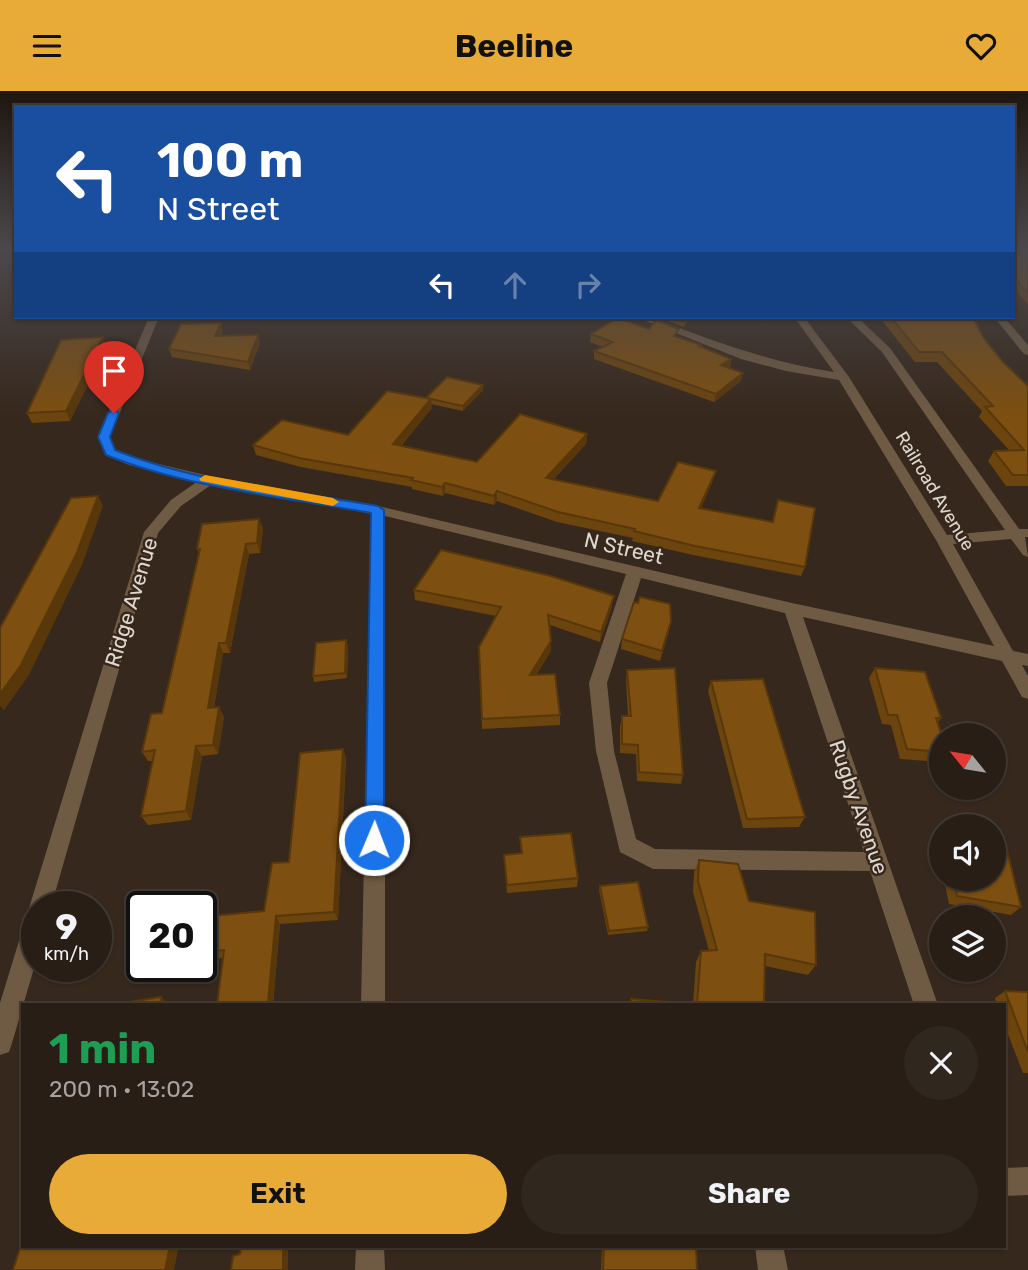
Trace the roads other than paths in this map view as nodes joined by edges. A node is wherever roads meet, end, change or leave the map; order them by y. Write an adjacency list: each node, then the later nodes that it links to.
1 (153, 319): 8 (street)
2 (646, 319): 7 (street)
3 (800, 319): 7 (street, Railroad Avenue)
4 (853, 319): 10 (street)
5 (1001, 319): 6 (street)
6 (1028, 352)
7 (843, 377): 11 (street, Railroad Avenue)
8 (209, 479): 9 (street, N Street); 19 (street, Ridge Avenue)
9 (378, 510): 13 (street, N Street); 21 (street)
10 (1022, 533): 11 (street); 12 (street)
11 (943, 540): 15 (street, Railroad Avenue)
12 (1028, 552)
13 (635, 572): 14 (street, N Street); 18 (street)
14 (792, 609): 15 (street, N Street); 18 (street, Rugby Avenue)
15 (1007, 655): 16 (street, N Street); 17 (street, Railroad Avenue)
16 (1028, 660)
17 (1028, 692)
18 (877, 862): 22 (street, Rugby Avenue)
19 (45, 891)
20 (21, 972): 23 (street)
21 (373, 1003)
22 (925, 1003)
23 (0, 1043)
24 (1028, 1181): 25 (street)
25 (1006, 1182)
26 (370, 1248): 28 (street)
27 (769, 1248): 29 (street)
28 (370, 1270)
29 (773, 1270)

